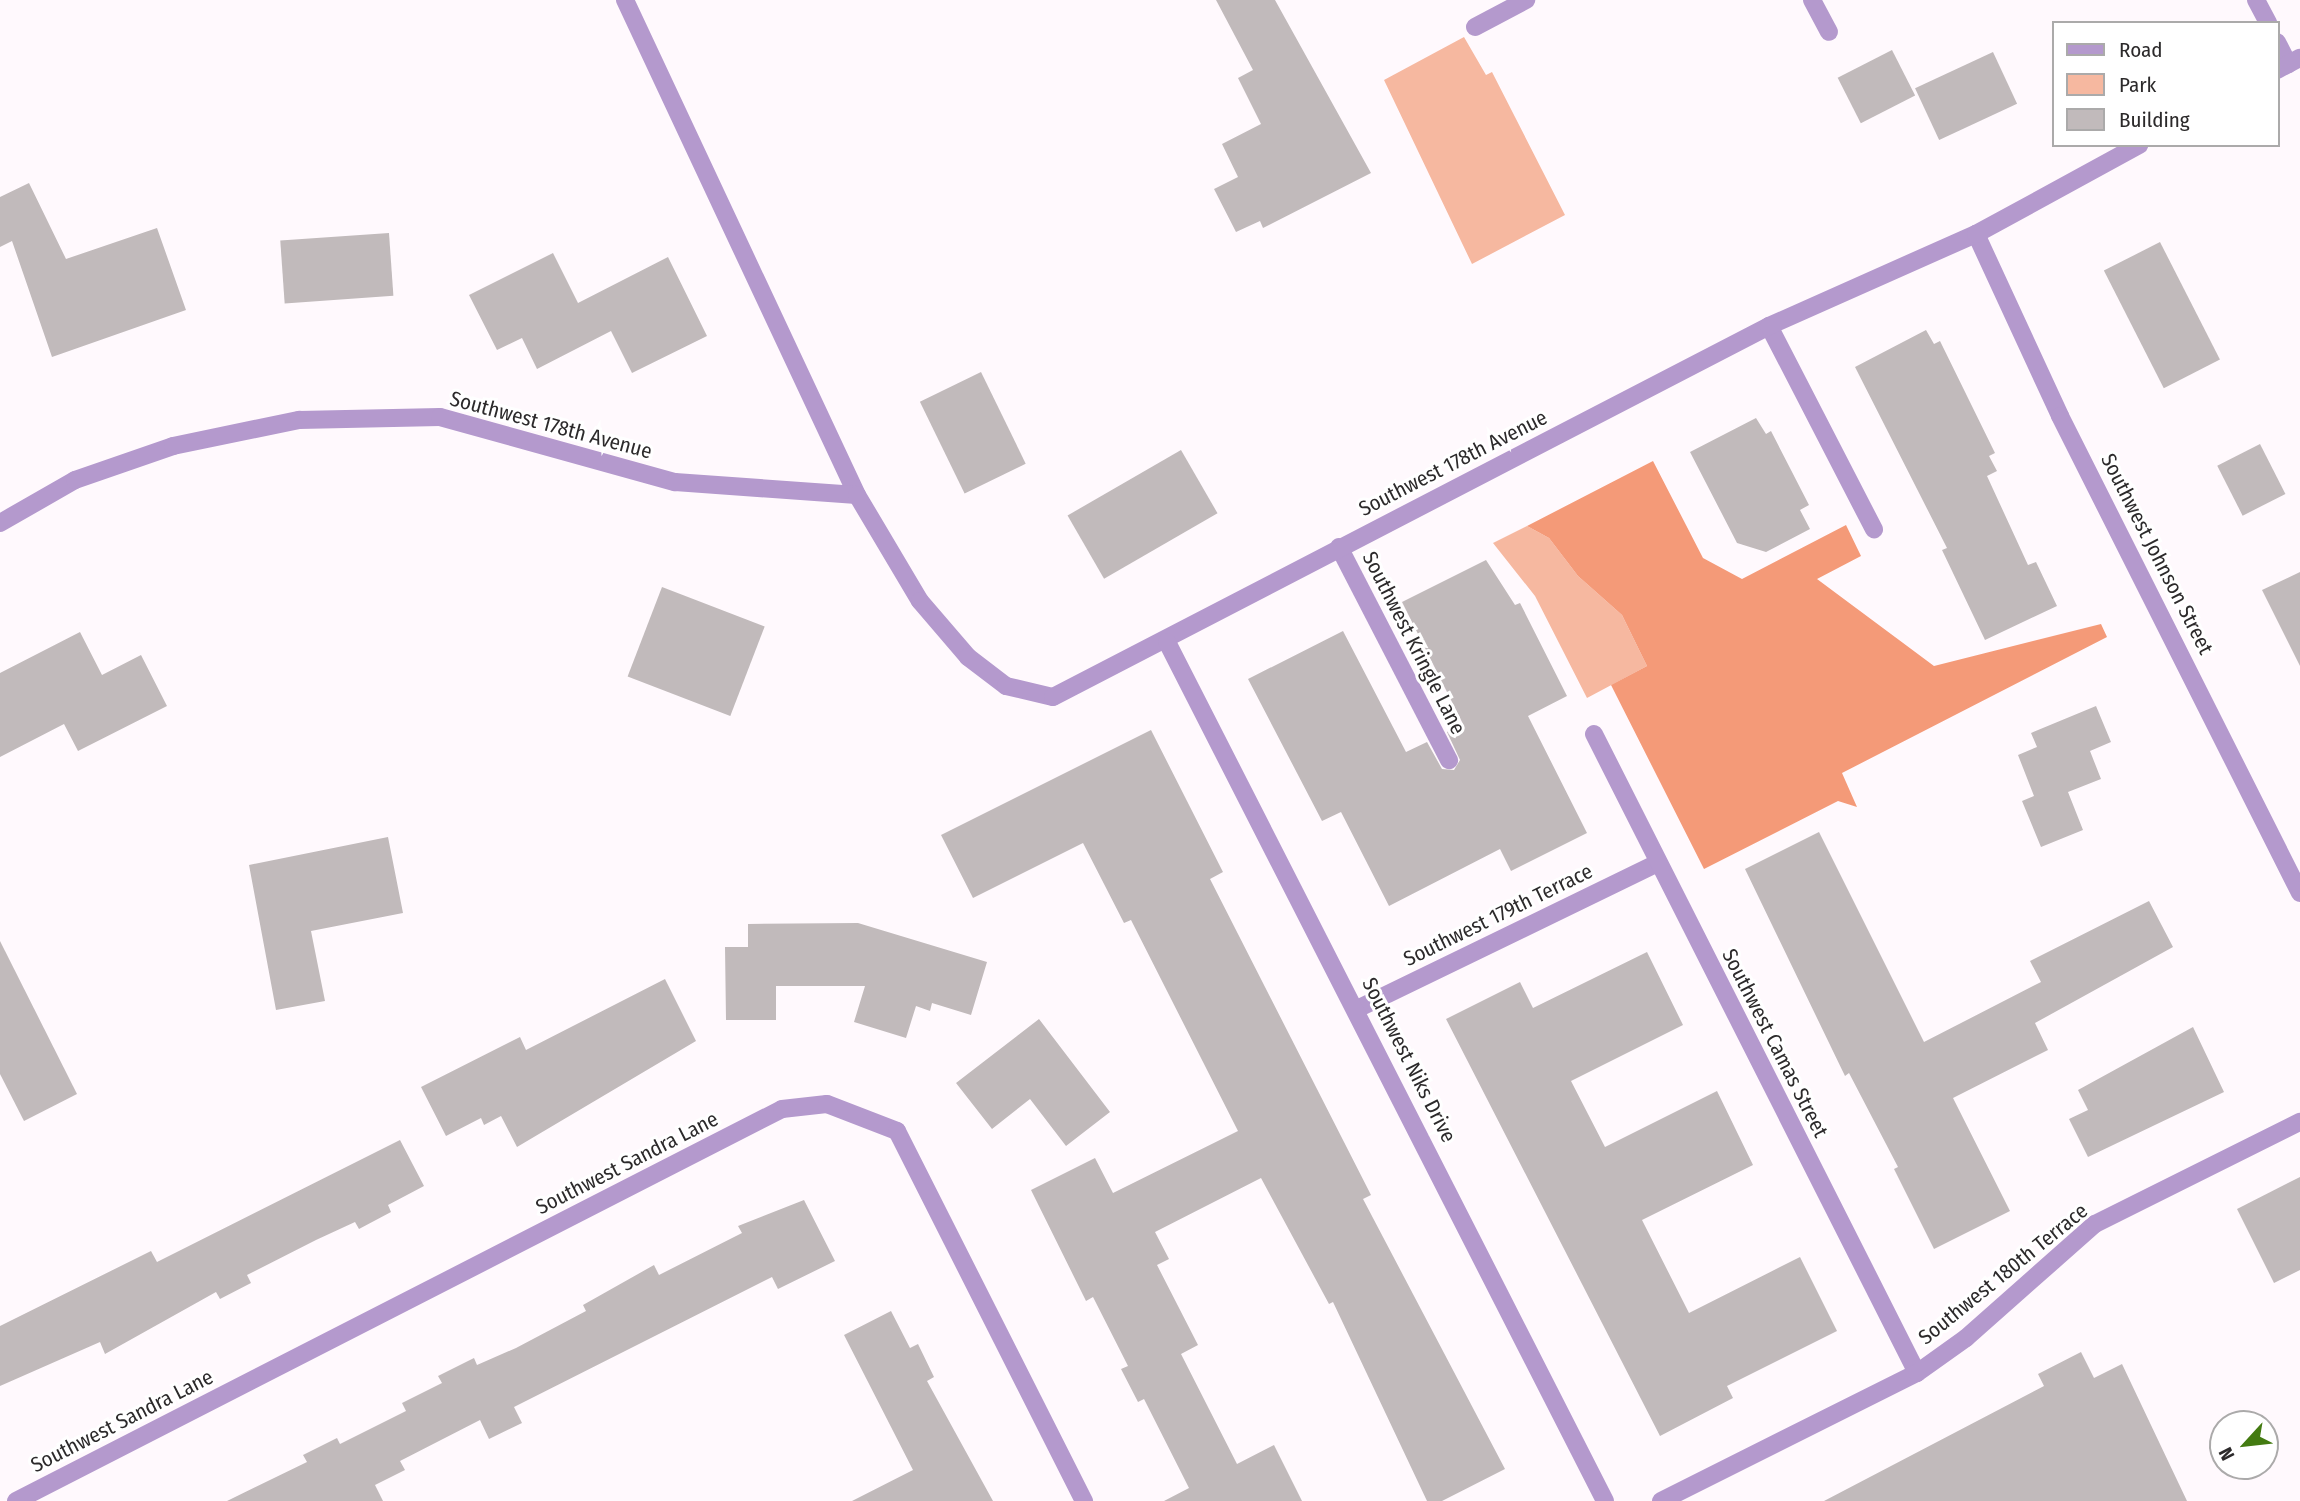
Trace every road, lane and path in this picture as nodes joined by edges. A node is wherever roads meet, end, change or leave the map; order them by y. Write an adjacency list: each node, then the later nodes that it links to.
1 (625, 0): 13 (street, Southwest 178th Avenue)
2 (1526, 0): 6 (street)
3 (1812, 0): 7 (street)
4 (2256, 0): 5 (street)
5 (2267, 21)
6 (1475, 27)
7 (1829, 32)
8 (2279, 46): 9 (street)
9 (2289, 64)
10 (2135, 147): 11 (street, Southwest 178th Avenue)
11 (1976, 234): 12 (street, Southwest 178th Avenue); 21 (street, Southwest Johnson Street)
12 (1769, 326): 15 (street); 16 (street, Southwest 178th Avenue)
13 (858, 495): 14 (street, Southwest 178th Avenue); 17 (street, Southwest 178th Avenue)
14 (0, 523)
15 (1874, 528)
16 (1339, 547): 17 (street, Southwest 178th Avenue); 19 (street, Southwest Kringle Lane)
17 (1167, 642): 22 (street, Southwest Niks Drive)
18 (1594, 734): 20 (street, Southwest Camas Street)
19 (1449, 760)
20 (1658, 863): 22 (street, Southwest 179th Terrace); 24 (street, Southwest Camas Street)
21 (2300, 893)
22 (1357, 1009): 27 (street, Southwest Niks Drive)
23 (2300, 1122): 24 (street, Southwest 180th Terrace)
24 (1917, 1373): 28 (street, Southwest 180th Terrace)
25 (16, 1501): 26 (street, Southwest Sandra Lane)
26 (1084, 1501)
27 (1605, 1501)
28 (1661, 1501)

